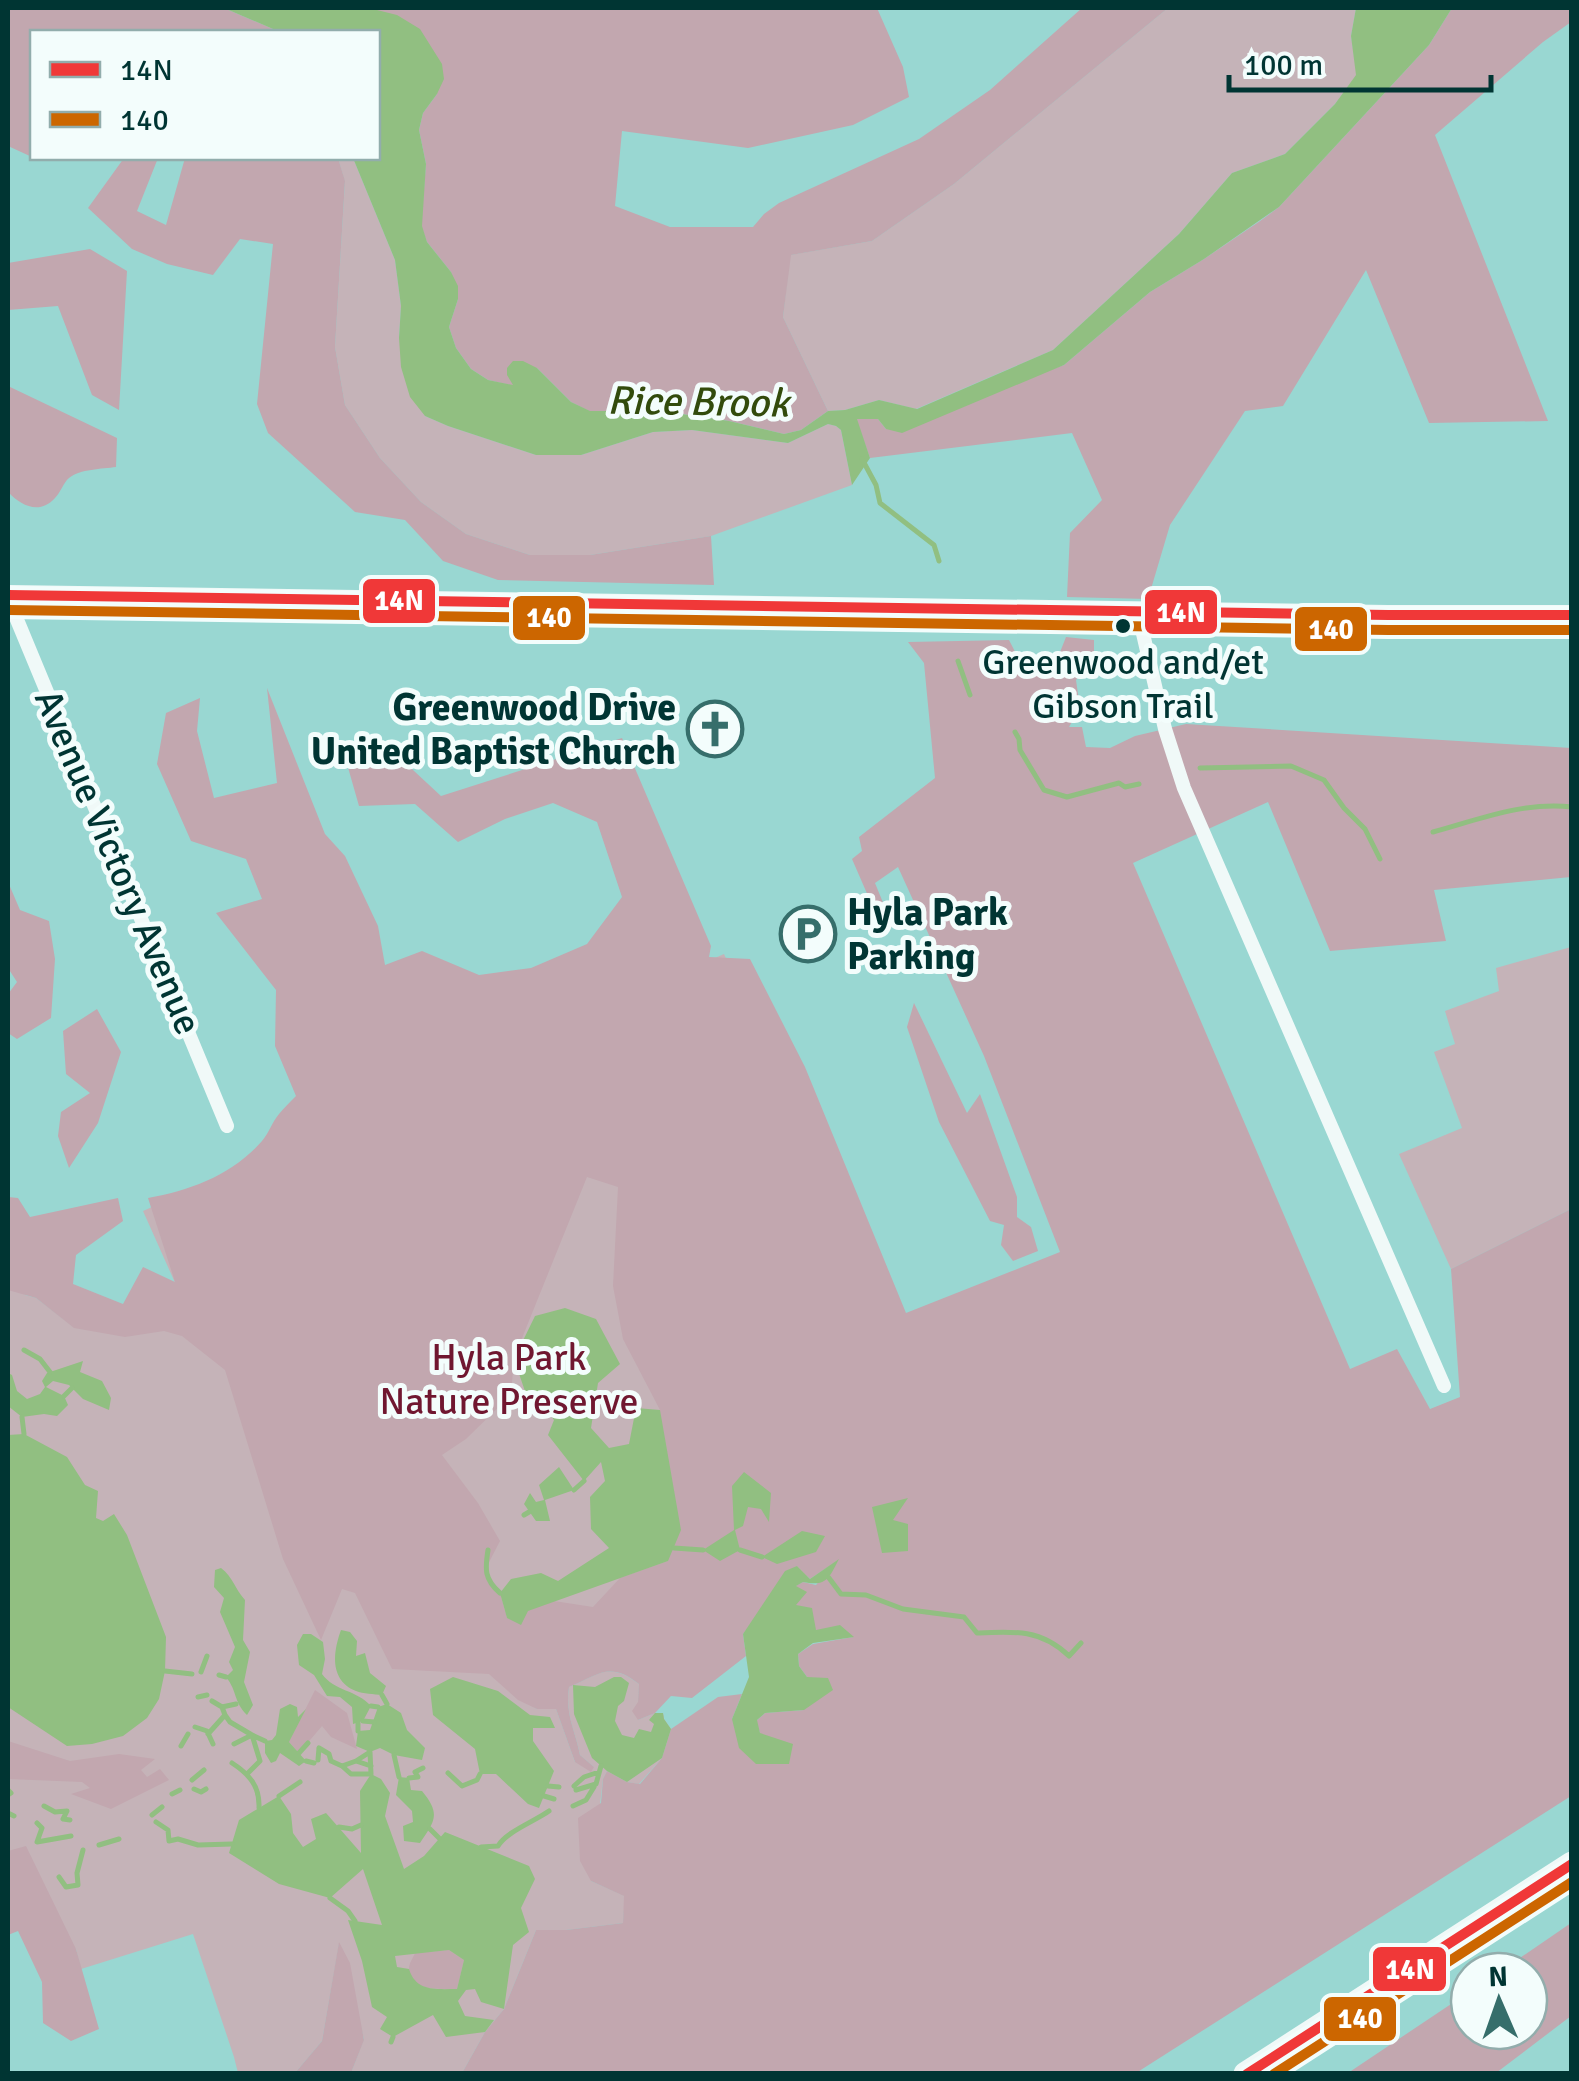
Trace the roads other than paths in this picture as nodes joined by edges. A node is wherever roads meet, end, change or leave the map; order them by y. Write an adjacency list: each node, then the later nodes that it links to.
1 (8, 596): 2 (main road); 4 (street, Avenue Victory Avenue)
2 (1138, 612): 3 (main road); 5 (street)
3 (1572, 616)
4 (227, 1126)
5 (1444, 1386)
6 (1572, 1864): 7 (highway)
7 (1246, 2074)

